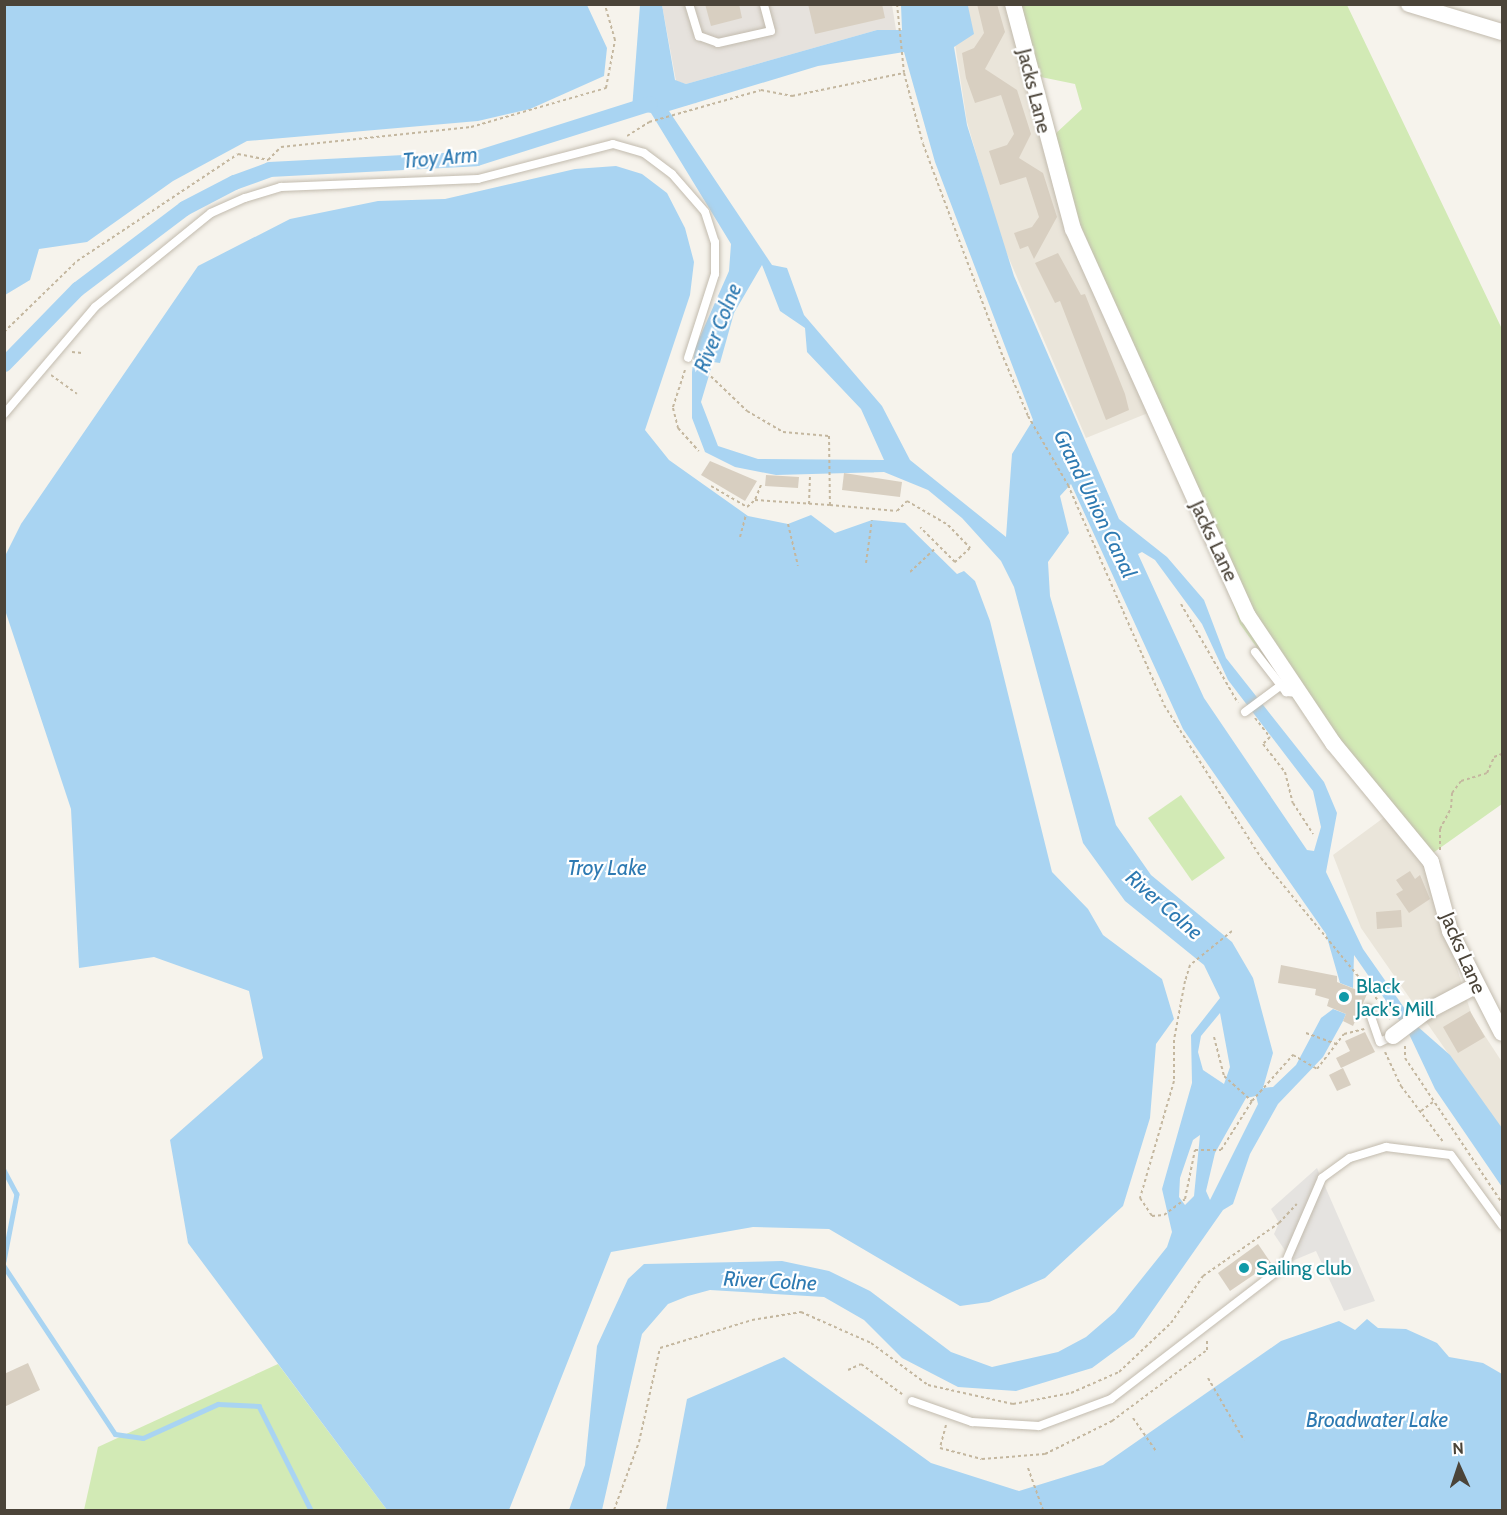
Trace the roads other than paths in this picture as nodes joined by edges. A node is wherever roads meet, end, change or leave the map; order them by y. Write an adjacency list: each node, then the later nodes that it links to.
1 (689, 4): 2 (lane)
2 (764, 4)
3 (1013, 4): 10 (street, Jacks Lane)
4 (1409, 4): 5 (street)
5 (1503, 32)
6 (691, 360): 7 (lane)
7 (4, 414)
8 (1255, 652): 9 (lane)
9 (1280, 686): 10 (lane); 11 (lane)
10 (1301, 692): 12 (street, Jacks Lane)
11 (1248, 710)
12 (1474, 986): 14 (street, Jacks Lane); 15 (street, bridge)
13 (1368, 1008): 15 (lane)
14 (1503, 1033)
15 (1387, 1039)
16 (1503, 1225): 17 (lane)
17 (912, 1401)

